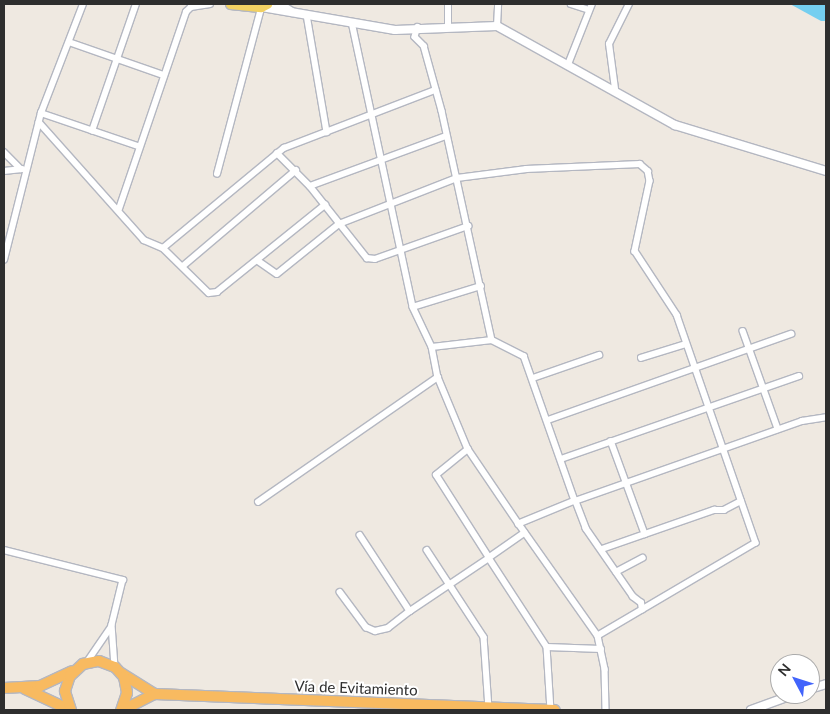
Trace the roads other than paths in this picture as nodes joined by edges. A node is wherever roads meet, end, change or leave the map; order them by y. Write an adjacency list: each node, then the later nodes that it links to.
1 (83, 4): 18 (street)
2 (136, 4): 19 (street)
3 (210, 4): 21 (street)
4 (230, 4): 10 (main road)
5 (279, 4): 12 (street)
6 (448, 4): 15 (street)
7 (498, 4): 16 (street)
8 (571, 4): 11 (street)
9 (629, 4): 22 (street)
10 (260, 6): 12 (street); 38 (street)
11 (591, 7): 20 (street)
12 (294, 13): 13 (street)
13 (307, 15): 14 (street); 28 (street)
14 (352, 22): 17 (street); 25 (street)
15 (448, 25): 16 (street); 17 (street)
16 (497, 26): 20 (street)
17 (418, 27): 23 (street)
18 (68, 42): 19 (street); 24 (street)
19 (117, 60): 21 (street); 27 (street)
20 (569, 62): 22 (street)
21 (163, 75): 30 (street)
22 (615, 89): 37 (street)
23 (436, 90): 25 (street); 29 (street)
24 (41, 113): 26 (street); 27 (street)
25 (371, 116): 28 (street); 33 (street)
26 (39, 122): 34 (street); 43 (street)
27 (92, 130): 30 (street)
28 (327, 132): 32 (street)
29 (446, 136): 33 (street); 39 (street)
30 (138, 146): 43 (street)
31 (4, 152): 34 (street)
32 (277, 152): 35 (street); 46 (street)
33 (381, 161): 40 (street); 42 (street)
34 (22, 169): 36 (street); 48 (street)
35 (296, 170): 40 (street); 50 (street)
36 (4, 171)
37 (826, 171)
38 (217, 174)
39 (457, 178): 42 (street); 45 (street); 56 (street)
40 (310, 186): 41 (street)
41 (324, 205): 44 (street); 49 (street)
42 (390, 206): 44 (street); 47 (street)
43 (119, 209): 46 (street)
44 (339, 224): 47 (street); 49 (street)
45 (468, 226): 47 (street); 51 (street)
46 (162, 248): 50 (street)
47 (400, 250): 52 (street)
48 (4, 260)
49 (257, 260): 50 (street)
50 (183, 266)
51 (481, 286): 52 (street); 55 (street)
52 (413, 307): 57 (street)
53 (743, 331): 58 (street)
54 (791, 334): 58 (street)
55 (492, 340): 57 (street); 64 (street)
56 (686, 344): 60 (street); 61 (street)
57 (432, 347): 63 (street)
58 (748, 347): 61 (street); 65 (street)
59 (599, 355): 64 (street)
60 (641, 358)
61 (694, 366): 66 (street); 68 (street)
62 (799, 376): 65 (street)
63 (438, 377): 71 (street); 77 (street)
64 (533, 378): 68 (street)
65 (764, 387): 66 (street); 69 (street)
66 (709, 408): 70 (street); 72 (street)
67 (826, 417): 69 (street)
68 (548, 420): 73 (street)
69 (778, 429): 72 (street)
70 (611, 441): 73 (street); 74 (street)
71 (468, 449): 78 (street); 85 (street)
72 (723, 450): 74 (street); 76 (street)
73 (561, 459): 75 (street)
74 (624, 484): 75 (street); 81 (street)
75 (576, 501): 78 (street); 82 (street)
76 (741, 501): 81 (street); 90 (street)
77 (258, 502)
78 (519, 524): 79 (street)
79 (525, 533): 85 (street); 93 (street)
80 (360, 534): 91 (street)
81 (645, 534): 82 (street)
82 (602, 549): 87 (street)
83 (4, 550): 92 (street)
84 (427, 550): 88 (street)
85 (489, 558): 88 (street); 94 (street)
86 (642, 558): 87 (street)
87 (616, 572): 90 (street)
88 (450, 584): 91 (street); 103 (street)
89 (340, 592): 91 (street)
90 (642, 610): 93 (street)
91 (410, 611)
92 (112, 625): 96 (street); 98 (street)
93 (598, 636): 95 (street)
94 (547, 647): 95 (street); 106 (street)
95 (602, 649): 108 (street)
96 (87, 662): 97 (highway); 98 (highway, Vía de Evitamiento)
97 (75, 669): 99 (highway); 104 (highway)
98 (118, 670): 101 (highway, Vía de Evitamiento); 105 (highway)
99 (20, 687): 100 (highway); 104 (highway)
100 (4, 688)
101 (155, 694): 103 (highway, Vía de Evitamiento); 105 (highway, Vía de Evitamiento)
102 (770, 703): 109 (street)
103 (489, 709): 106 (highway, Vía de Evitamiento)
104 (71, 710)
105 (122, 710)
106 (551, 710): 107 (highway, Vía de Evitamiento)
107 (555, 710)
108 (606, 710)
109 (751, 710)

